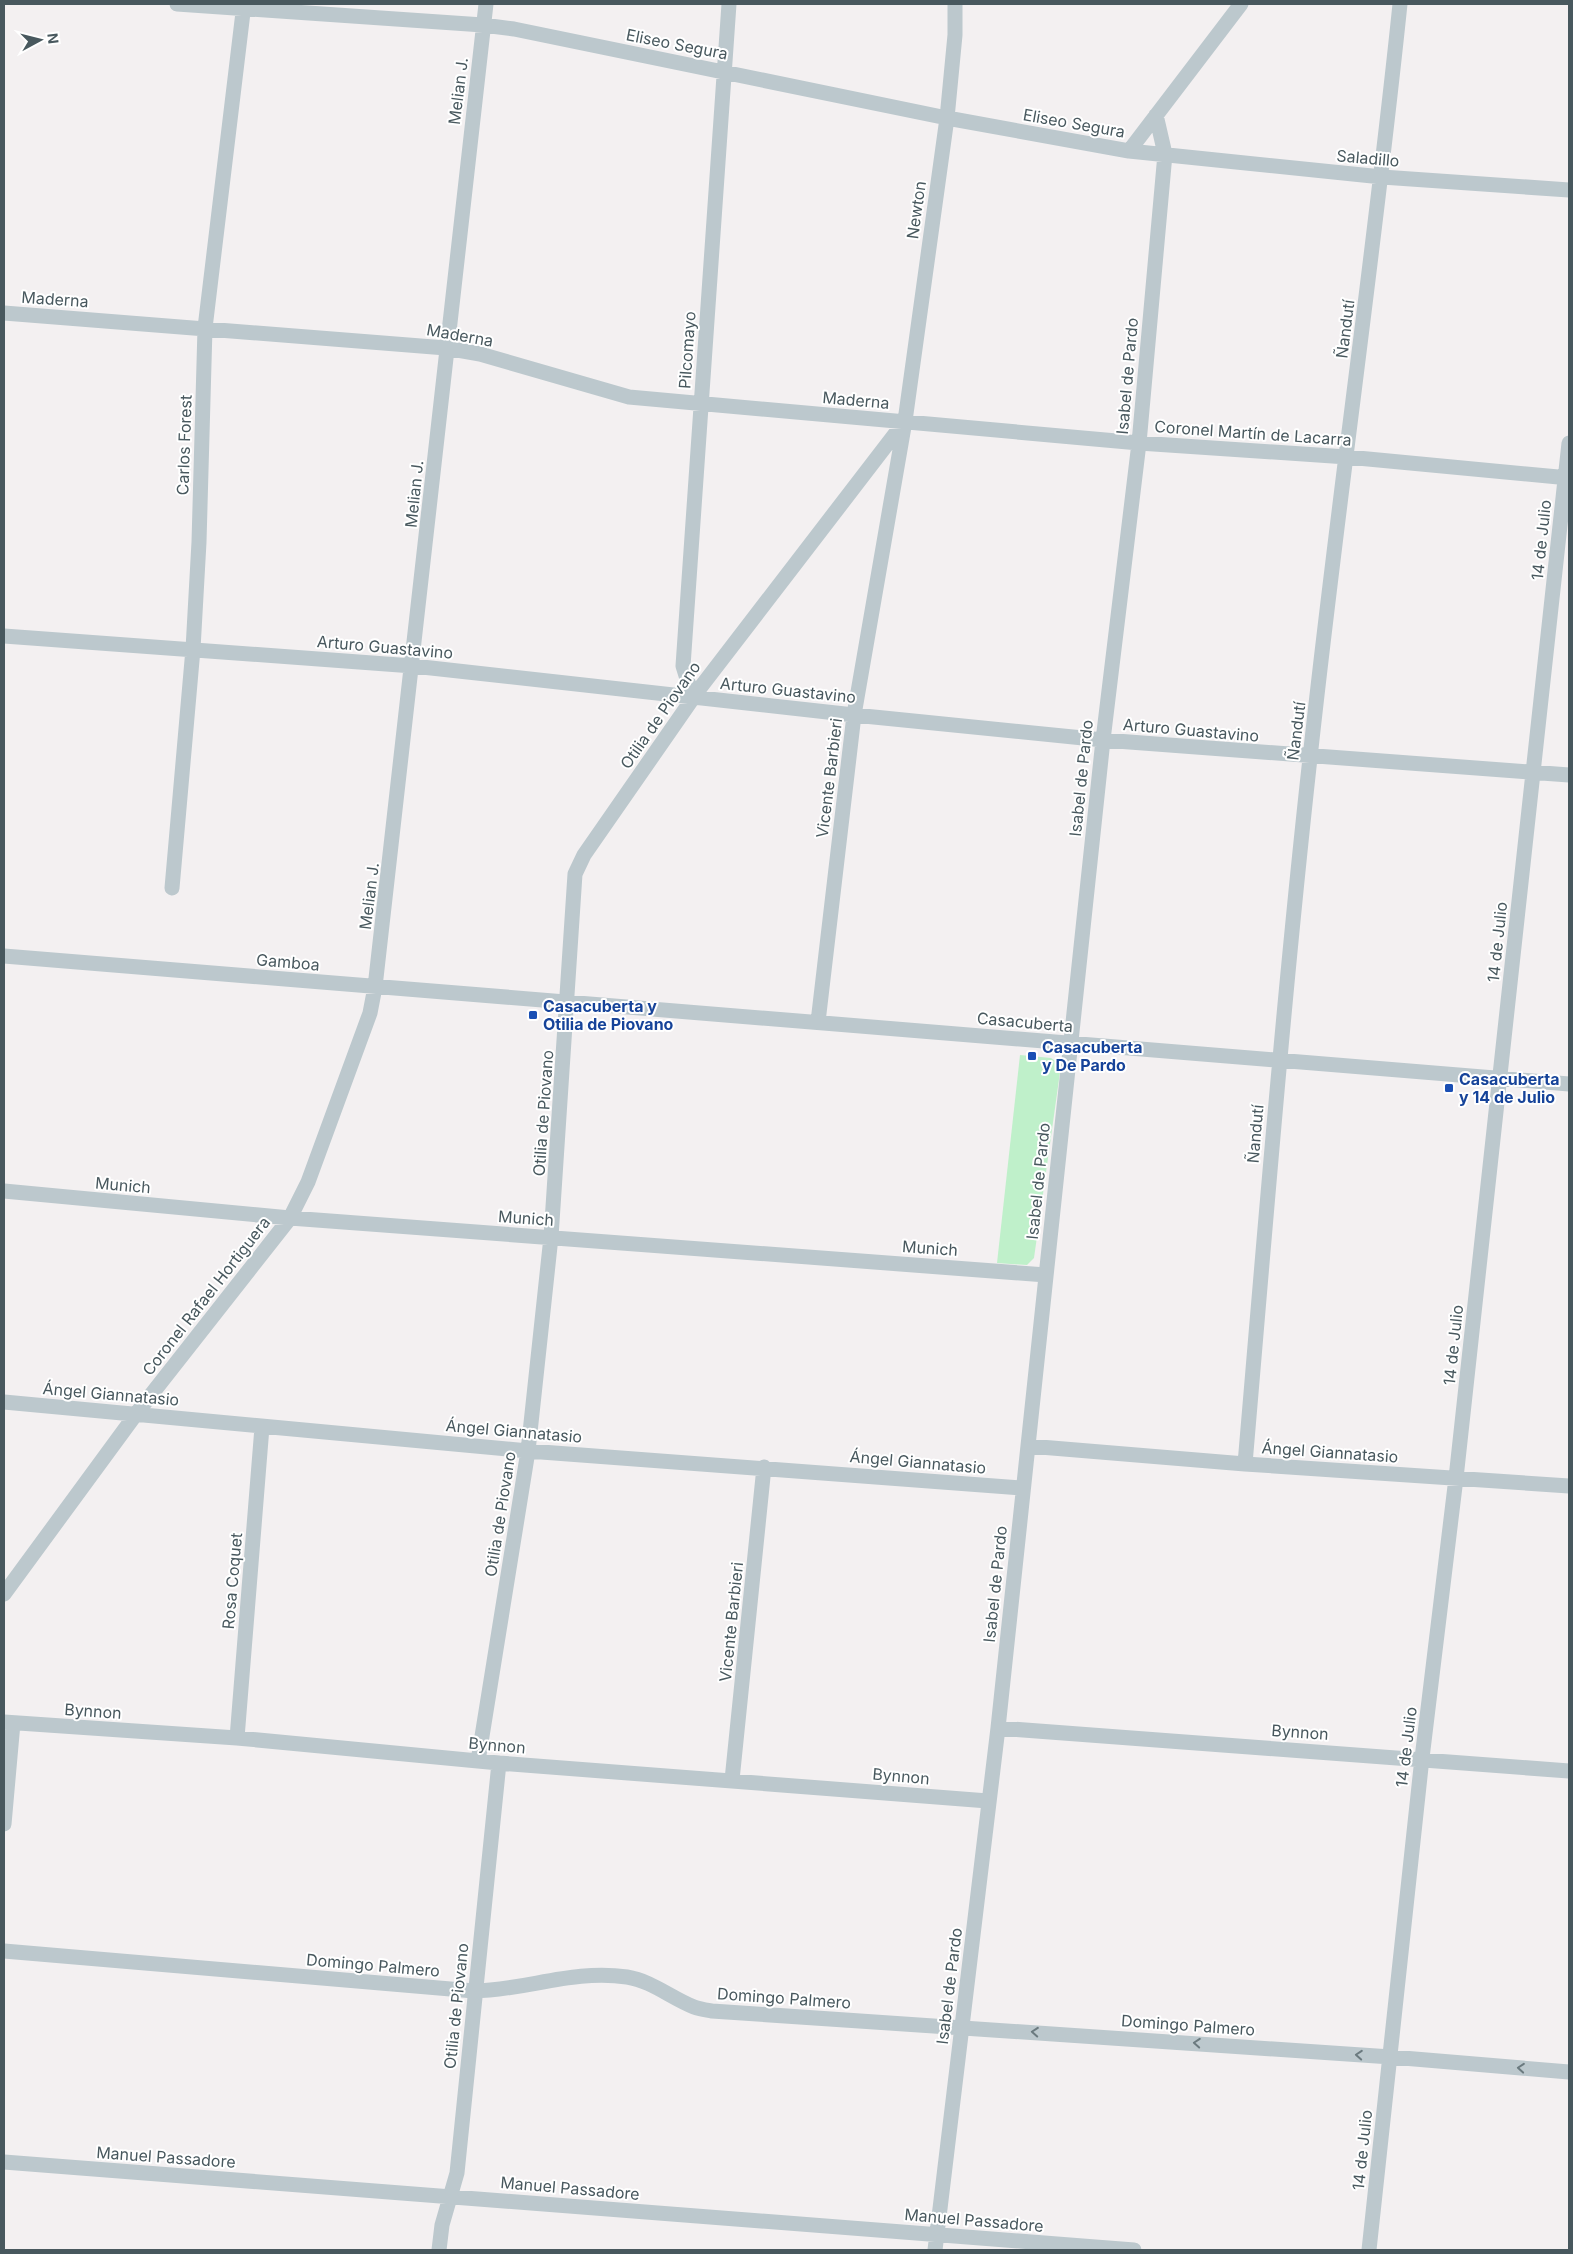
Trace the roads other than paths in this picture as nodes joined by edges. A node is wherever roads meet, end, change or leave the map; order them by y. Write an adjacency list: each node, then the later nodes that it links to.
1 (178, 4): 7 (street, Eliseo Segura)
2 (486, 4): 8 (street, Melian J.)
3 (729, 4): 9 (street, Pilcomayo)
4 (955, 4): 11 (street, Newton)
5 (1241, 4): 10 (street)
6 (1400, 4): 14 (street, Ñandutí)
7 (244, 7): 8 (street, Eliseo Segura); 17 (street, Carlos Forest)
8 (484, 25): 9 (street, Eliseo Segura); 18 (street, Melian J.)
9 (724, 71): 11 (street, Eliseo Segura); 19 (street, Pilcomayo)
10 (1156, 115): 12 (street); 13 (street, Isabel de Pardo)
11 (947, 118): 12 (street, Eliseo Segura); 20 (street, Newton)
12 (1129, 151): 13 (street, Eliseo Segura)
13 (1165, 154): 14 (street, Saladillo); 21 (street, Isabel de Pardo)
14 (1382, 177): 15 (street, Saladillo); 23 (street, Ñandutí)
15 (1569, 190)
16 (4, 313): 17 (street, Maderna)
17 (205, 328): 18 (street, Maderna); 26 (street, Carlos Forest)
18 (446, 348): 19 (street, Maderna); 27 (street, Melian J.)
19 (701, 405): 20 (street, Maderna); 28 (street, Pilcomayo)
20 (905, 421): 21 (street, Coronel Martín de Lacarra); 28 (street, Otilia de Piovano); 29 (street, Vicente Barbieri)
21 (1139, 443): 23 (street, Coronel Martín de Lacarra); 30 (street, Isabel de Pardo)
22 (1569, 443): 24 (street, 14 de Julio)
23 (1347, 457): 24 (street, Coronel Martín de Lacarra); 31 (street, Ñandutí)
24 (1567, 478): 32 (street, 14 de Julio)
25 (4, 636): 26 (street, Arturo Guastavino)
26 (193, 649): 27 (street, Arturo Guastavino); 34 (street, Carlos Forest)
27 (413, 666): 28 (street, Arturo Guastavino); 36 (street, Melian J.)
28 (693, 698): 29 (street, Arturo Guastavino); 37 (street, Otilia de Piovano)
29 (854, 715): 30 (street, Arturo Guastavino); 38 (street, Vicente Barbieri)
30 (1103, 740): 31 (street, Arturo Guastavino); 39 (street, Isabel de Pardo)
31 (1310, 757): 32 (street, Arturo Guastavino); 40 (street, Ñandutí)
32 (1533, 772): 33 (street, Arturo Guastavino); 41 (street, 14 de Julio)
33 (1569, 775)
34 (172, 888)
35 (4, 956): 36 (street, Gamboa)
36 (375, 987): 37 (street, Gamboa); 44 (street, Coronel Rafael Hortiguera)
37 (568, 1002): 38 (street, Casacuberta); 45 (street, Otilia de Piovano)
38 (818, 1022): 39 (street, Casacuberta)
39 (1070, 1043): 40 (street, Casacuberta); 46 (street, Isabel de Pardo)
40 (1279, 1059): 41 (street, Casacuberta); 52 (street, Ñandutí)
41 (1500, 1079): 42 (street, Casacuberta); 54 (street, 14 de Julio)
42 (1569, 1084)
43 (4, 1191): 44 (street, Munich)
44 (290, 1218): 45 (street, Munich); 48 (street, Coronel Rafael Hortiguera)
45 (551, 1237): 46 (street, Munich); 51 (street, Otilia de Piovano)
46 (1046, 1274): 50 (street, Isabel de Pardo)
47 (4, 1402): 48 (street, Ángel Giannatasio)
48 (136, 1414): 49 (street, Ángel Giannatasio); 57 (street, Coronel Rafael Hortiguera)
49 (262, 1427): 51 (street, Ángel Giannatasio); 60 (street, Rosa Coquet)
50 (1028, 1446): 52 (street, Ángel Giannatasio); 56 (street, Isabel de Pardo)
51 (528, 1451): 53 (street, Ángel Giannatasio); 62 (street, Otilia de Piovano)
52 (1245, 1464): 54 (street, Ángel Giannatasio)
53 (764, 1467): 56 (street, Ángel Giannatasio); 65 (street, Vicente Barbieri)
54 (1456, 1478): 55 (street, Ángel Giannatasio); 61 (street, 14 de Julio)
55 (1569, 1486)
56 (1022, 1488): 59 (street, Isabel de Pardo)
57 (4, 1594)
58 (8, 1722): 60 (street, Bynnon); 67 (street)
59 (998, 1728): 61 (street, Bynnon); 66 (street, Isabel de Pardo)
60 (237, 1738): 62 (street, Bynnon)
61 (1422, 1758): 64 (street, Bynnon); 71 (street, 14 de Julio)
62 (478, 1761): 63 (street, Bynnon)
63 (499, 1763): 65 (street, Bynnon); 69 (street, Otilia de Piovano)
64 (1569, 1771)
65 (732, 1780): 66 (street, Bynnon)
66 (988, 1801): 70 (street, Isabel de Pardo)
67 (4, 1824)
68 (4, 1951): 69 (street, Domingo Palmero)
69 (474, 1991): 70 (street, Domingo Palmero); 74 (street, Otilia de Piovano)
70 (962, 2027): 71 (street, Domingo Palmero, one-way to 70); 75 (street, Isabel de Pardo)
71 (1391, 2057): 72 (street, Domingo Palmero, one-way to 71); 79 (street, 14 de Julio)
72 (1569, 2072)
73 (4, 2162): 74 (street, Manuel Passadore)
74 (451, 2196): 75 (street, Manuel Passadore); 76 (street, Otilia de Piovano)
75 (938, 2235): 77 (street, Isabel de Pardo); 78 (street, Manuel Passadore)
76 (439, 2250)
77 (935, 2250)
78 (1134, 2250)
79 (1369, 2250)

